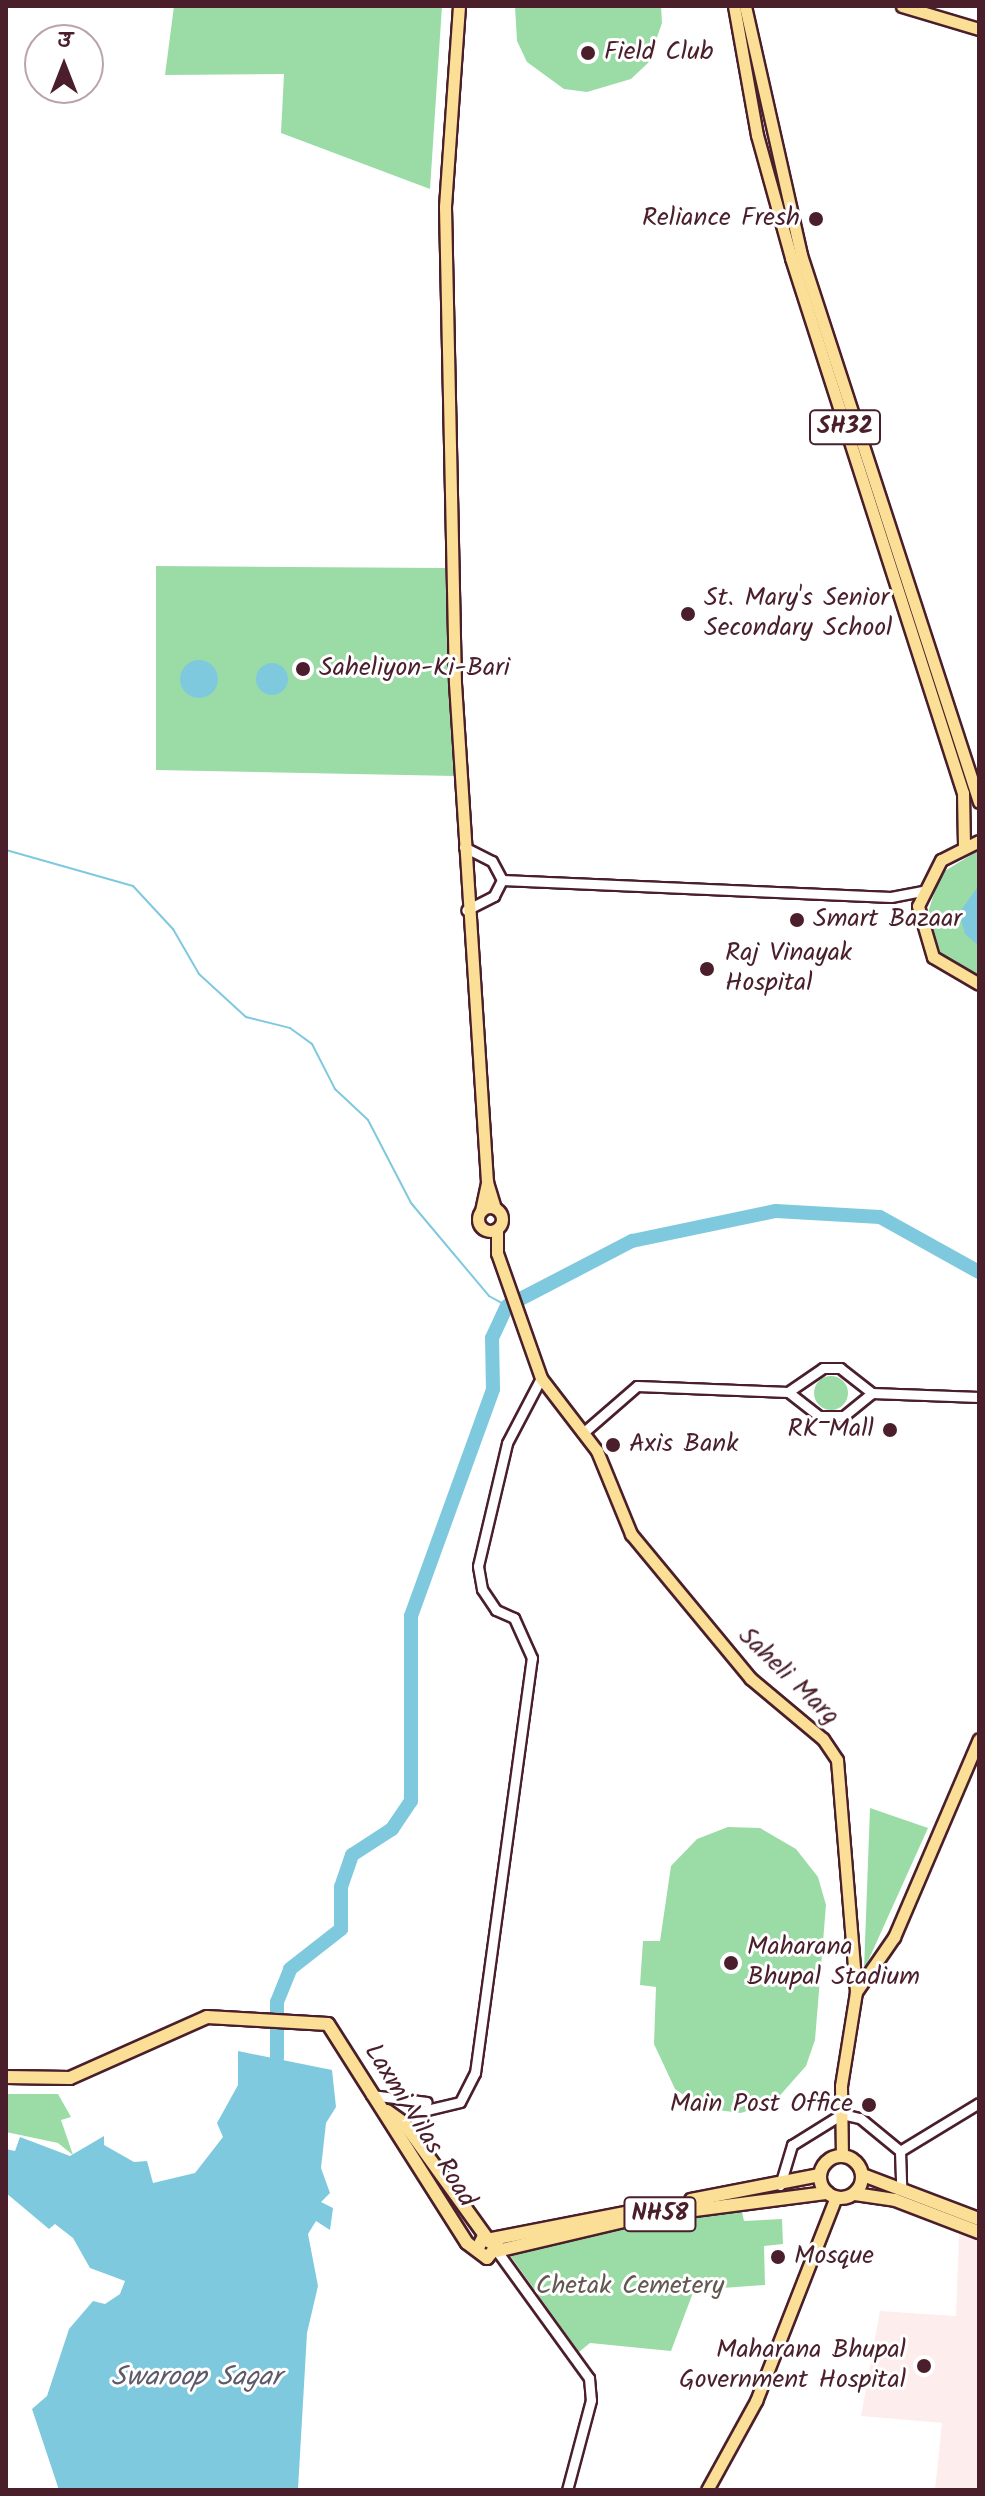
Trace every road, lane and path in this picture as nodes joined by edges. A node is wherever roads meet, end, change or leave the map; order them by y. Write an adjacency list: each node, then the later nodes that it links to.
1 (459, 6): 13 (main road)
2 (734, 6): 12 (main road, SH32)
3 (745, 6): 9 (main road, SH32)
4 (754, 6): 9 (main road)
5 (902, 6): 8 (main road)
6 (924, 6): 7 (main road)
7 (979, 22)
8 (979, 29)
9 (750, 38): 10 (main road, SH32)
10 (979, 802)
11 (979, 841): 12 (main road)
12 (964, 845): 15 (main road)
13 (464, 847): 14 (street); 18 (main road)
14 (502, 880): 16 (street); 18 (street)
15 (921, 891): 16 (street); 17 (main road)
16 (891, 897): 17 (street)
17 (918, 906): 19 (main road)
18 (466, 910): 20 (main road)
19 (976, 985)
20 (487, 1182): 21 (main road); 22 (main road)
21 (495, 1208): 22 (main road); 23 (main road)
22 (481, 1211): 23 (main road)
23 (490, 1229): 24 (main road, Saheli Marg)
24 (541, 1378): 28 (main road, Saheli Marg); 33 (street)
25 (788, 1392): 26 (street); 26 (street); 28 (street)
26 (872, 1393): 27 (street)
27 (979, 1397)
28 (584, 1432): 30 (main road, Saheli Marg)
29 (979, 1739): 30 (main road)
30 (856, 1992): 36 (main road, Saheli Marg)
31 (6, 2077): 32 (highway, Laxmi Vilas Road)
32 (371, 2095): 33 (street); 35 (highway, Laxmi Vilas Road)
33 (466, 2095): 39 (street)
34 (979, 2103): 37 (street)
35 (387, 2111): 39 (highway); 48 (highway, Laxmi Vilas Road)
36 (842, 2114): 37 (street); 38 (main road, Saheli Marg); 42 (street)
37 (900, 2151): 43 (street)
38 (842, 2156): 40 (highway, NH58); 41 (highway)
39 (430, 2161): 48 (highway)
40 (820, 2175): 42 (highway, NH58); 45 (highway)
41 (863, 2175): 43 (highway); 44 (highway)
42 (780, 2185): 48 (highway, NH58)
43 (901, 2189): 46 (highway)
44 (855, 2194): 45 (highway, NH58); 47 (highway, NH58)
45 (831, 2195): 48 (highway, NH58); 50 (main road)
46 (979, 2219)
47 (979, 2232)
48 (492, 2243): 49 (street)
49 (567, 2490)
50 (707, 2490)

